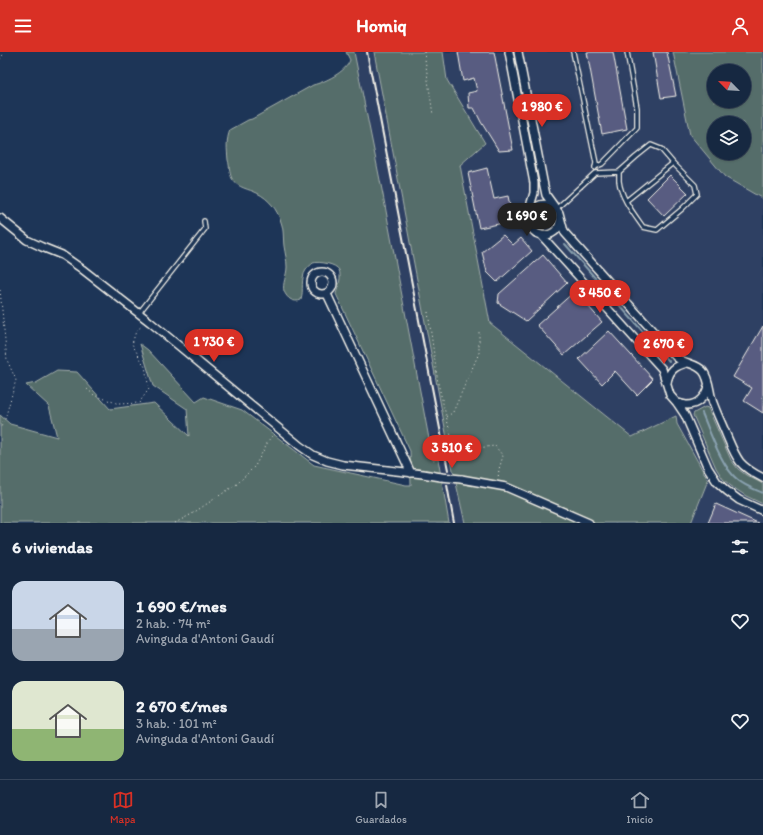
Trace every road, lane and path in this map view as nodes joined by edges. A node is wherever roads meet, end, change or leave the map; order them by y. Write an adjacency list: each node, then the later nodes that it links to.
1 (5, 52): 7 (path)
2 (424, 52): 8 (path)
3 (509, 52): 15 (street)
4 (518, 52): 14 (street)
5 (573, 52): 10 (lane)
6 (627, 52): 10 (lane)
7 (0, 59)
8 (433, 115)
9 (673, 163): 11 (lane); 13 (lane); 13 (lane)
10 (596, 167): 12 (lane)
11 (620, 172): 12 (lane); 13 (lane)
12 (595, 173): 14 (lane)
13 (626, 201)
14 (556, 209): 15 (street); 17 (street)
15 (530, 217): 19 (street)
16 (0, 218): 23 (street)
17 (560, 218): 19 (street); 26 (street)
18 (204, 221): 23 (lane)
19 (541, 235): 28 (street)
20 (0, 290): 32 (path)
21 (327, 294): 34 (street)
22 (428, 312): 31 (path)
23 (139, 313): 24 (street)
24 (148, 320): 29 (path); 33 (street)
25 (479, 330): 31 (path)
26 (688, 363): 27 (street); 28 (street)
27 (708, 382): 30 (street); 35 (street)
28 (667, 388): 30 (street)
29 (87, 389)
30 (677, 402): 37 (street)
31 (447, 418): 36 (path)
32 (0, 429)
33 (280, 430): 34 (street); 38 (path)
34 (411, 473): 36 (street, bridge)
35 (763, 478)
36 (497, 485): 39 (street)
37 (763, 511)
38 (174, 523)
39 (589, 523)

